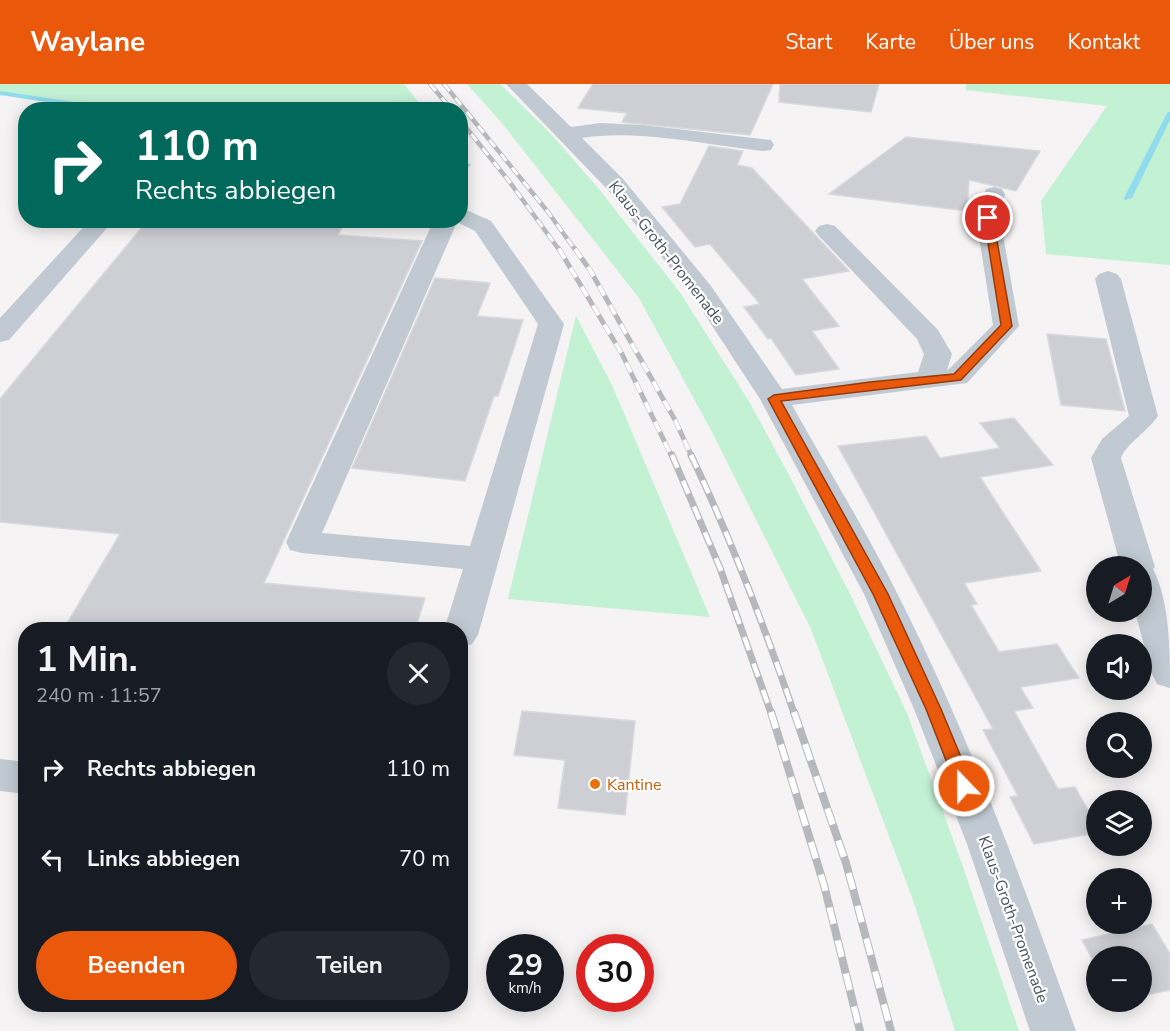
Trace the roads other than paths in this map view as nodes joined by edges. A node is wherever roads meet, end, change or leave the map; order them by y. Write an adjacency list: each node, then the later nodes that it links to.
1 (516, 84): 2 (street, Klaus-Groth-Promenade)
2 (568, 134): 3 (street); 13 (street, Klaus-Groth-Promenade)
3 (763, 145)
4 (994, 194): 12 (street)
5 (468, 218): 15 (street)
6 (94, 228): 10 (street)
7 (442, 228): 15 (street)
8 (827, 231): 12 (street)
9 (1108, 279): 14 (street)
10 (12, 305): 11 (street)
11 (0, 334)
12 (930, 379): 13 (street)
13 (774, 399): 19 (street, Klaus-Groth-Promenade)
14 (1135, 556)
15 (483, 559): 17 (street)
16 (1152, 612): 18 (street)
17 (464, 622)
18 (1170, 674)
19 (1053, 1031)

